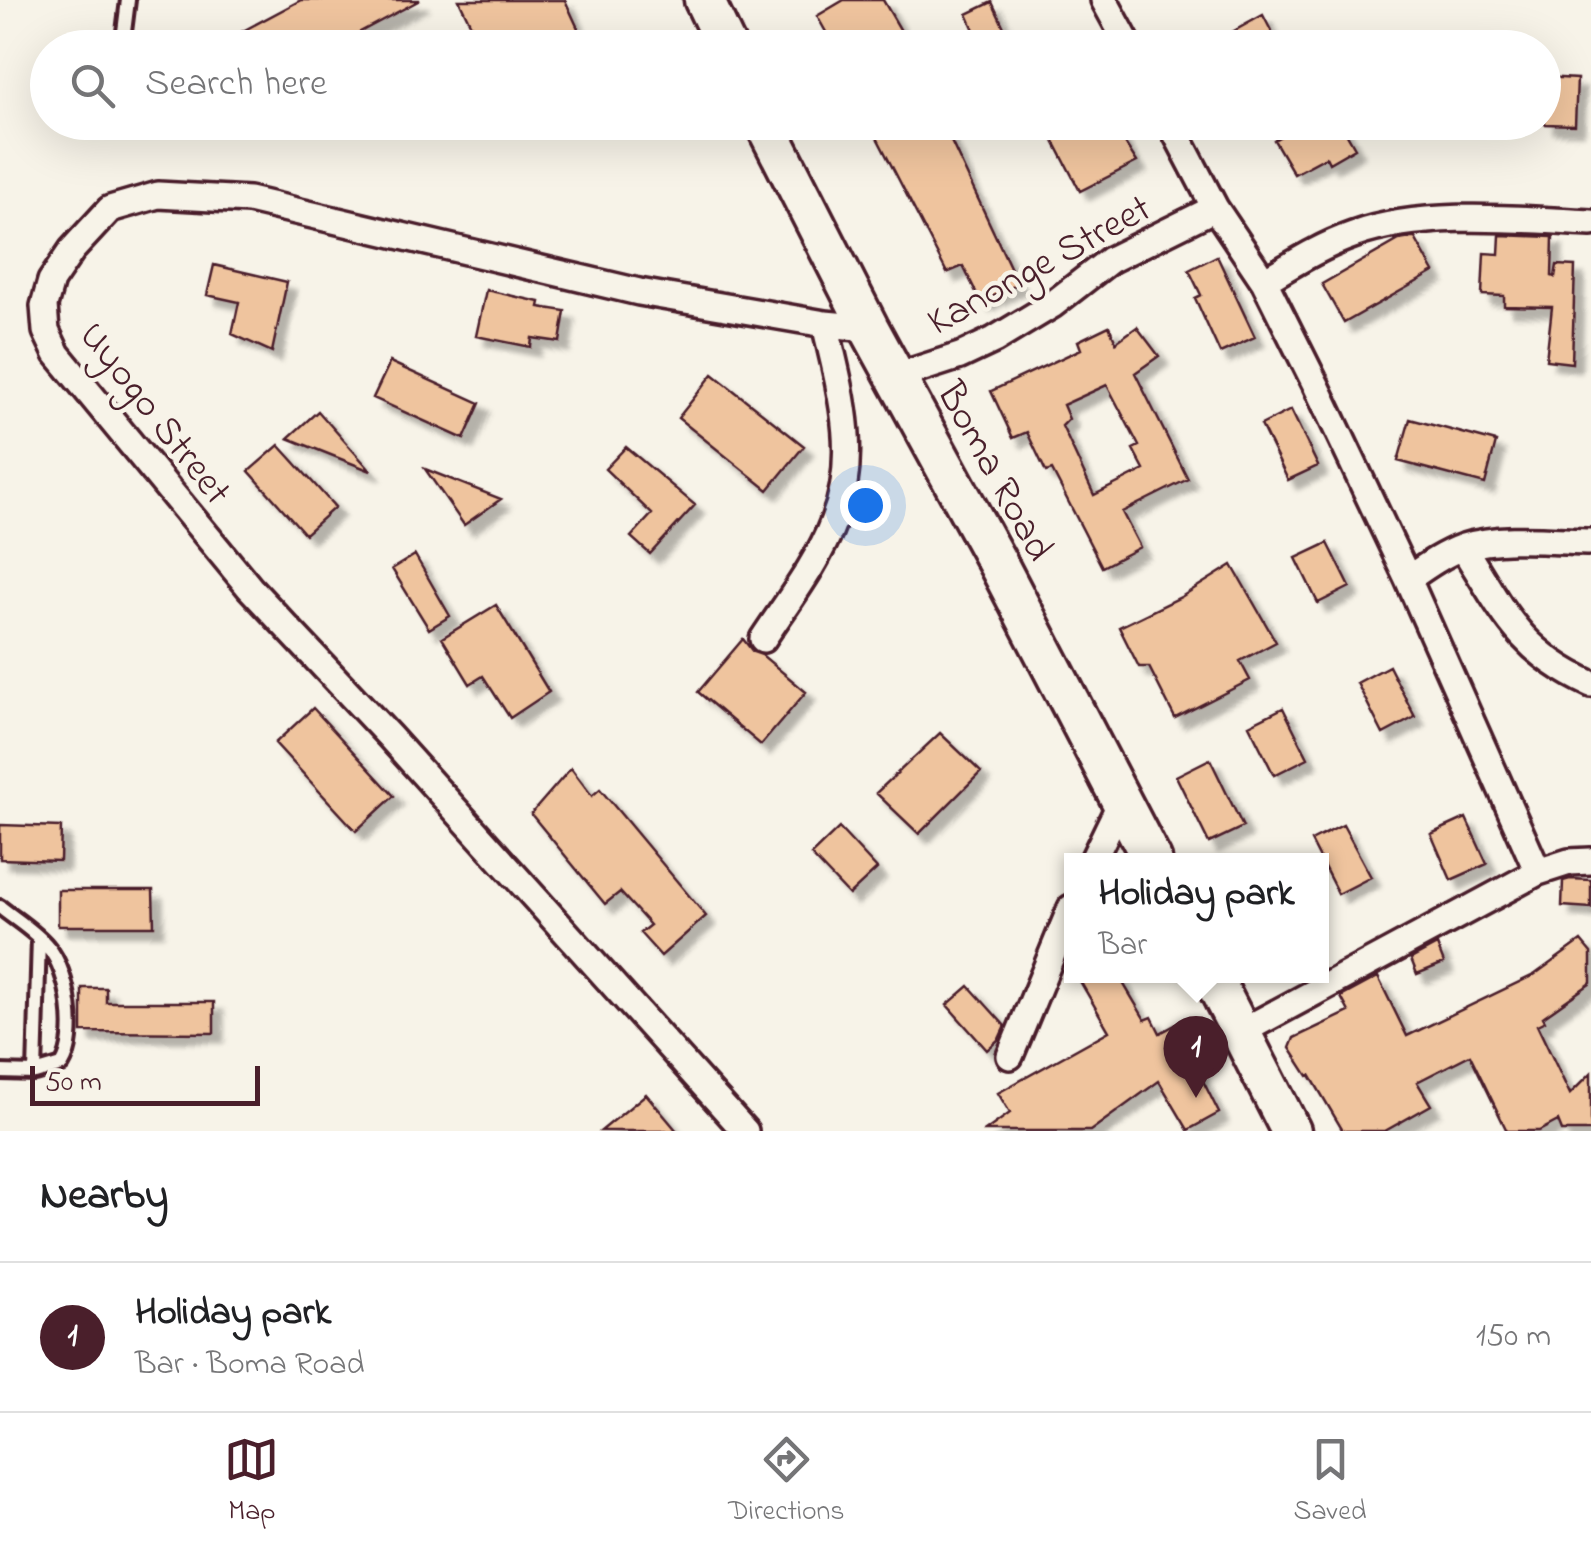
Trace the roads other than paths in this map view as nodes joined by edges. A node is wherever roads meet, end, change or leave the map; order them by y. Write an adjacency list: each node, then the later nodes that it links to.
1 (128, 0): 4 (lane)
2 (704, 0): 5 (main road)
3 (1104, 0): 6 (street)
4 (124, 30)
5 (718, 30)
6 (1120, 30)
7 (773, 140): 13 (main road, Boma Road)
8 (1179, 140): 9 (street)
9 (1215, 208): 11 (street); 14 (street, Kanonge Street)
10 (1591, 223): 11 (street)
11 (1264, 281): 17 (street)
12 (826, 324): 13 (street, Uyogo Street); 18 (street); 34 (street, Uyogo Street)
13 (869, 328): 14 (main road, Boma Road)
14 (896, 377): 20 (main road, Boma Road)
15 (1591, 542): 16 (street)
16 (1463, 547): 17 (street); 19 (street)
17 (1408, 579): 24 (street)
18 (763, 639)
19 (1591, 684)
20 (1121, 802): 21 (street); 22 (main road, Boma Road)
21 (1096, 853)
22 (1148, 853)
23 (1591, 861): 24 (street)
24 (1538, 872): 29 (street)
25 (0, 907): 27 (lane)
26 (1064, 925): 30 (street)
27 (39, 938): 32 (lane); 32 (lane)
28 (1216, 983): 29 (main road)
29 (1241, 1032): 33 (main road)
30 (1010, 1056)
31 (0, 1072): 32 (lane)
32 (35, 1073)
33 (1285, 1129)
34 (745, 1131)

